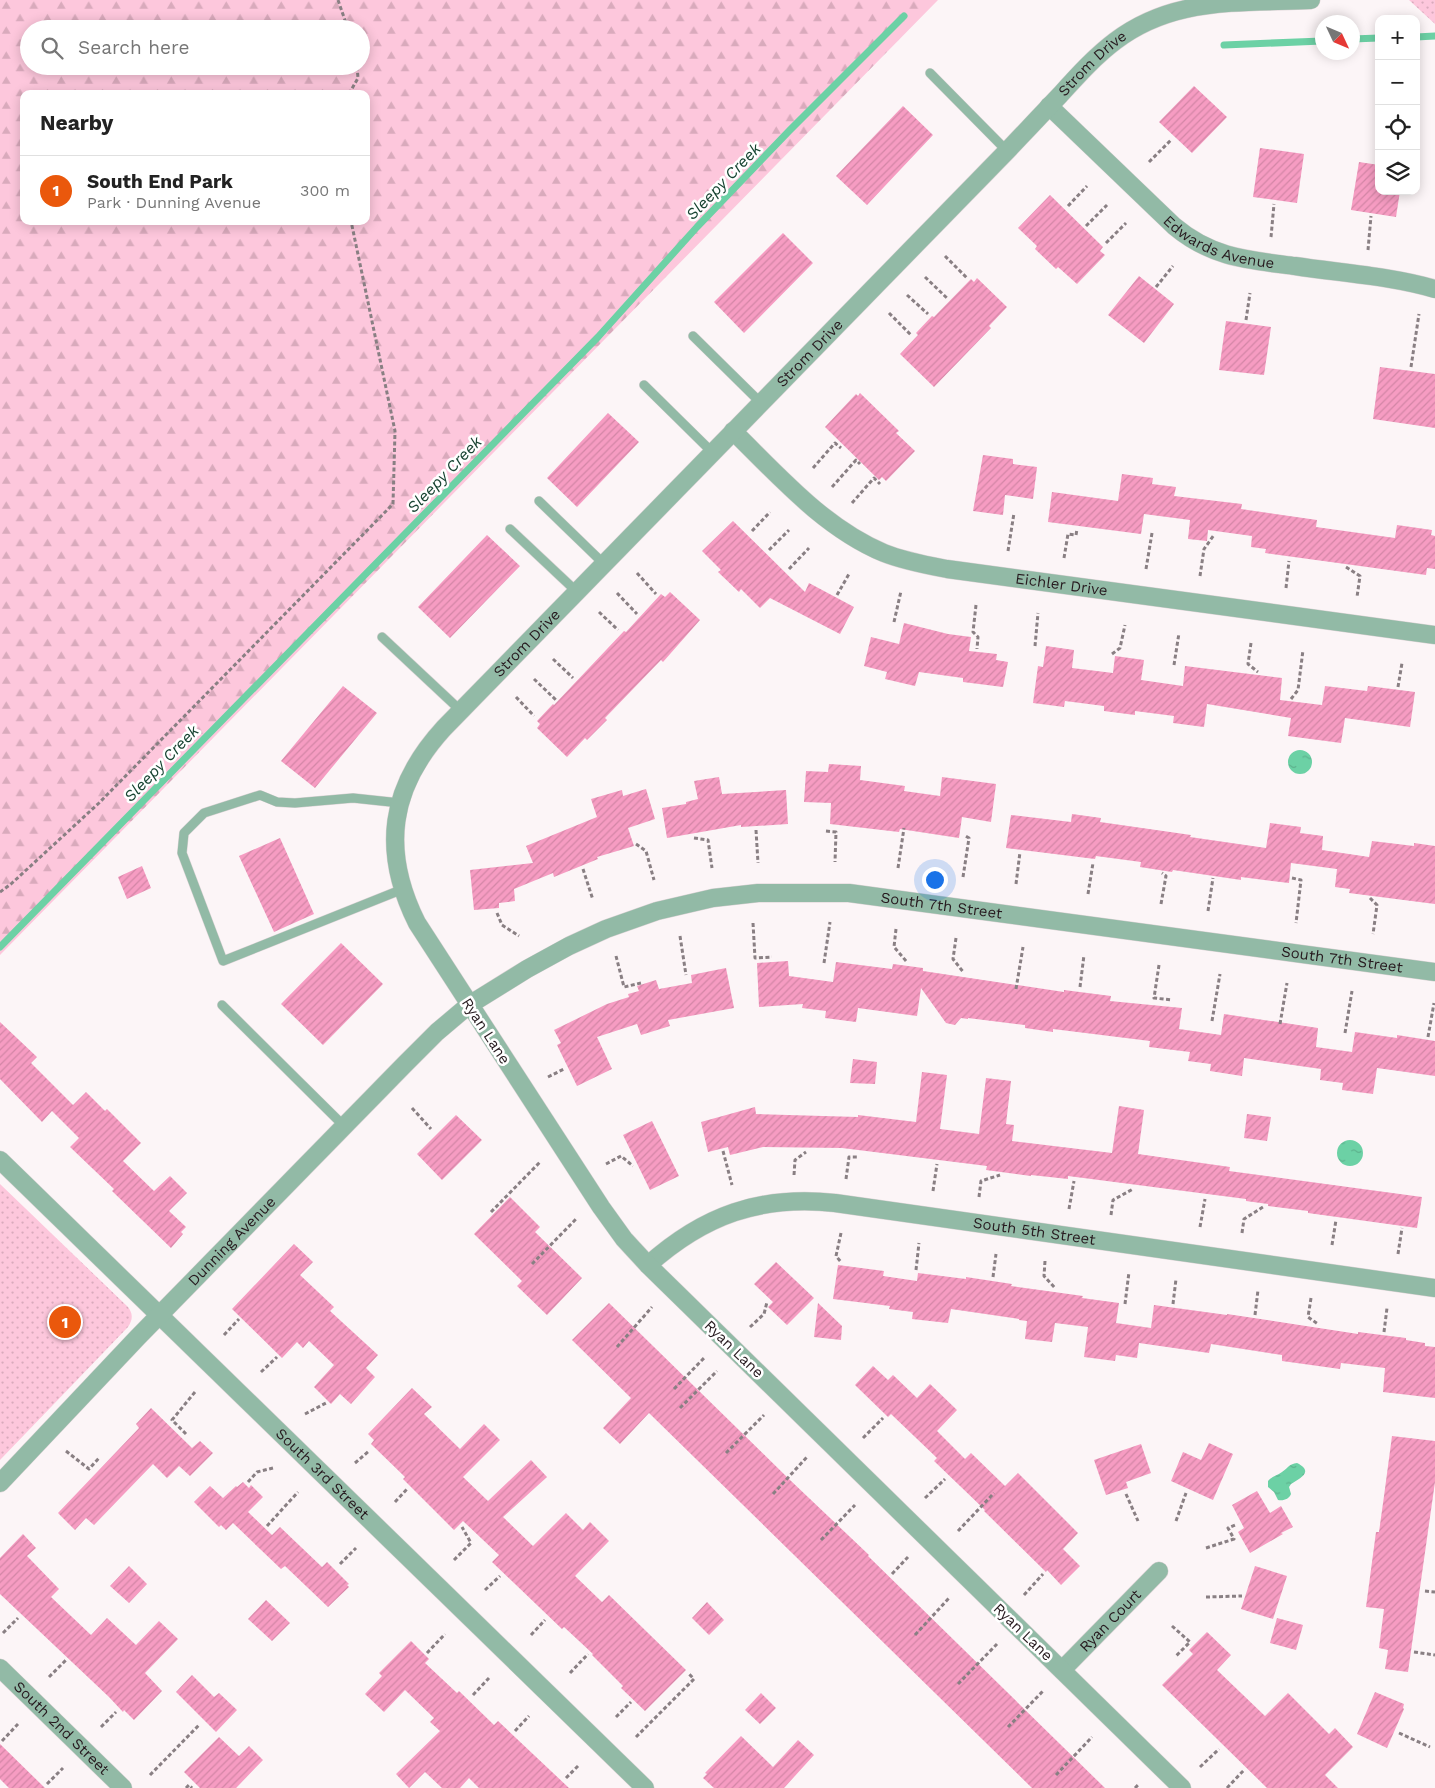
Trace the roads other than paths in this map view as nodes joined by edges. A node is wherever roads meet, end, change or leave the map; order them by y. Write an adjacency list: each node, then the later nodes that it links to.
1 (1311, 0): 3 (street, Strom Drive)
2 (930, 73): 4 (lane)
3 (1050, 106): 4 (street, Strom Drive); 5 (street, Edwards Avenue)
4 (1007, 151): 8 (street, Strom Drive)
5 (1435, 289)
6 (693, 336): 8 (lane)
7 (644, 385): 10 (lane)
8 (760, 402): 9 (street, Strom Drive)
9 (733, 431): 10 (street, Strom Drive); 15 (street, Eichler Drive)
10 (712, 452): 13 (street, Strom Drive)
11 (539, 501): 13 (lane)
12 (510, 529): 14 (lane)
13 (603, 563): 14 (street, Strom Drive)
14 (576, 591): 17 (street, Strom Drive)
15 (1435, 635)
16 (382, 637): 17 (lane)
17 (460, 710): 18 (street, Strom Drive)
18 (400, 803): 19 (street, Strom Drive); 20 (lane)
19 (395, 832): 20 (street, Ryan Lane)
20 (403, 889): 23 (street, Ryan Lane)
21 (1435, 972): 23 (street, South 7th Street)
22 (222, 1005): 24 (lane)
23 (469, 1005): 24 (street, Dunning Avenue); 26 (street, Ryan Lane)
24 (344, 1126): 28 (street, Dunning Avenue)
25 (0, 1160): 28 (street, South 3rd Street)
26 (648, 1265): 27 (street, South 5th Street); 32 (street, Ryan Lane)
27 (1435, 1288)
28 (160, 1316): 29 (street, Dunning Avenue); 33 (street, South 3rd Street)
29 (0, 1483)
30 (1158, 1571): 32 (street, Ryan Court)
31 (0, 1668): 34 (street, South 2nd Street)
32 (1062, 1670): 35 (street, Ryan Lane)
33 (635, 1785)
34 (123, 1788)
35 (1182, 1788)

